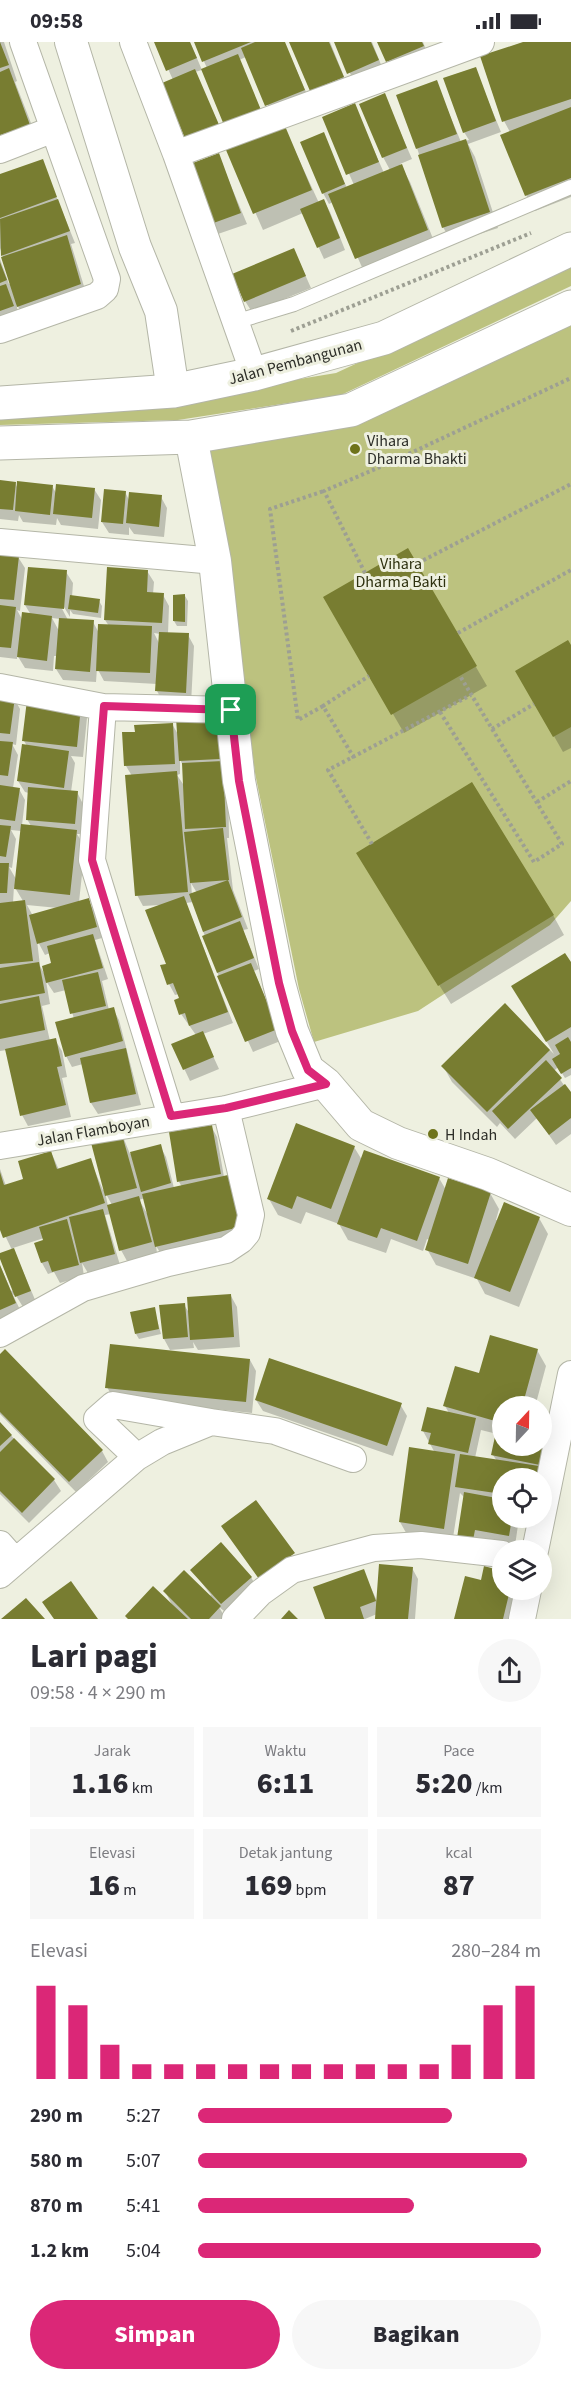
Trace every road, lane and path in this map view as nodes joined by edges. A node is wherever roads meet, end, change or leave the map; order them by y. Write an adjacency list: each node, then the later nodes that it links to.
1 (22, 42): 5 (street)
2 (72, 42): 15 (street)
3 (133, 42): 7 (street)
4 (481, 42): 7 (street)
5 (54, 129): 6 (street); 12 (street)
6 (0, 150)
7 (176, 154): 13 (street)
8 (571, 187): 13 (lane)
9 (539, 230): 13 (path)
10 (571, 249): 13 (main road, Jalan Pembangunan)
11 (571, 307): 17 (main road)
12 (0, 330)
13 (244, 347): 15 (main road, Jalan Pembangunan)
14 (571, 378): 20 (path)
15 (173, 391): 16 (main road, Jalan Pembangunan)
16 (0, 403)
17 (351, 410): 18 (main road); 20 (path)
18 (191, 437): 19 (main road); 24 (street)
19 (0, 443)
20 (387, 464): 22 (path)
21 (571, 484): 25 (path)
22 (324, 491): 27 (path); 35 (path)
23 (0, 542): 24 (street)
24 (215, 561): 36 (street)
25 (418, 563)
26 (571, 570): 28 (path)
27 (365, 573)
28 (458, 633)
29 (369, 676): 35 (path)
30 (460, 676): 32 (path)
31 (0, 687): 34 (street)
32 (471, 695): 37 (path); 38 (path)
33 (534, 704): 38 (path)
34 (104, 706): 36 (street); 45 (street)
35 (323, 706): 39 (path)
36 (231, 710): 43 (street)
37 (440, 712): 39 (path); 41 (path)
38 (492, 729): 41 (path)
39 (354, 758): 42 (path)
40 (571, 781): 41 (path)
41 (537, 802)
42 (372, 844)
43 (326, 1084): 44 (street, Jalan Flamboyan); 47 (street)
44 (226, 1108): 45 (street, Jalan Flamboyan); 48 (street)
45 (171, 1116): 46 (street, Jalan Flamboyan)
46 (0, 1145)
47 (571, 1210)
48 (0, 1334)
49 (571, 1374): 53 (street)
50 (211, 1422): 51 (street); 51 (street); 52 (street)
51 (137, 1457): 55 (street)
52 (353, 1459)
53 (537, 1540)
54 (492, 1553): 57 (street)
55 (5, 1560)
56 (526, 1600): 58 (street)
57 (235, 1619)
58 (522, 1619)

